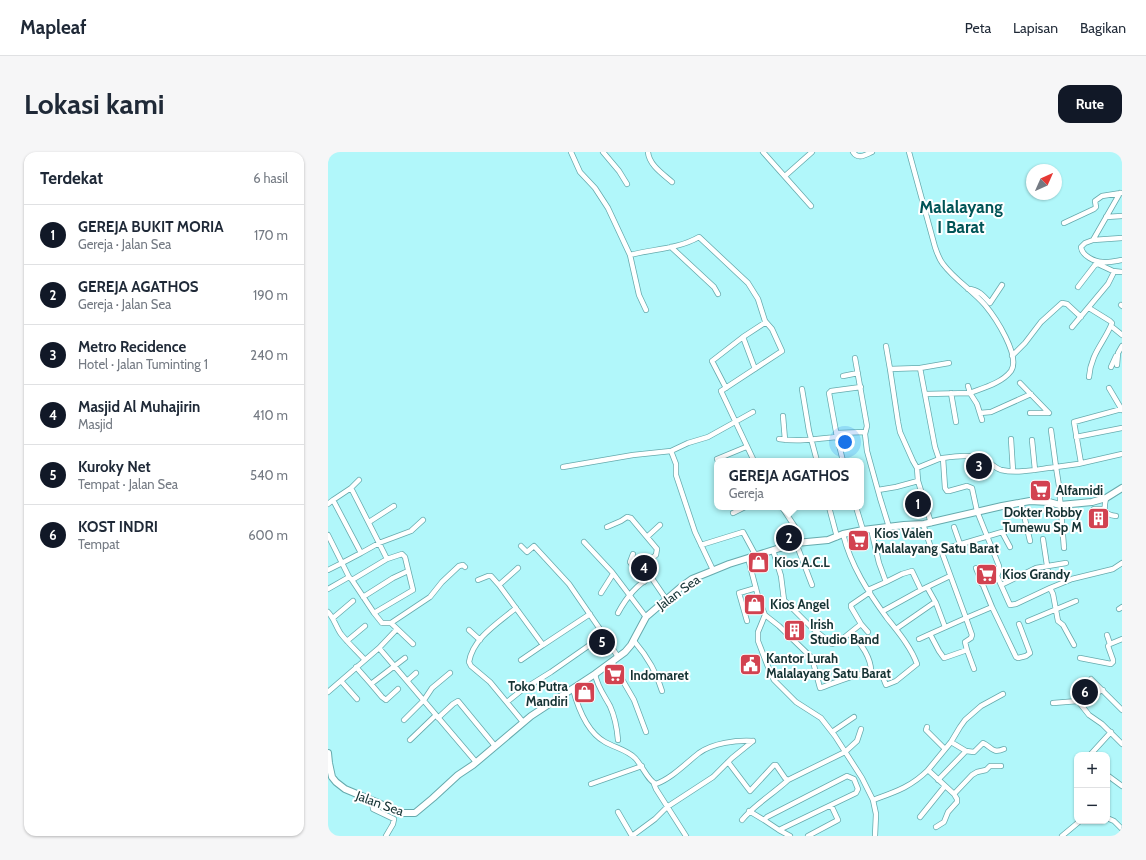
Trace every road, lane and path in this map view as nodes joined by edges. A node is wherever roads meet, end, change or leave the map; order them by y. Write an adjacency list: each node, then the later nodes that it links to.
1 (571, 152): 20 (street)
2 (603, 152): 11 (street)
3 (648, 152): 10 (street)
4 (763, 152): 9 (street)
5 (812, 152): 9 (street)
6 (853, 152): 7 (street)
7 (872, 152)
8 (909, 152): 26 (street)
9 (785, 176): 13 (street)
10 (672, 182)
11 (627, 184)
12 (1121, 193): 15 (street); 16 (street)
13 (811, 206)
14 (1122, 216): 15 (street)
15 (1106, 217): 18 (street)
16 (1064, 223)
17 (1122, 238): 18 (street)
18 (1093, 240): 21 (street)
19 (671, 247): 20 (street); 27 (street); 31 (street)
20 (630, 255): 29 (street)
21 (1122, 260)
22 (1113, 271): 23 (street); 25 (street); 28 (street)
23 (1122, 272)
24 (1002, 284): 26 (street)
25 (1078, 287)
26 (968, 289): 39 (street)
27 (718, 294)
28 (1089, 308): 30 (street); 32 (street)
29 (646, 310)
30 (1081, 317): 33 (street); 39 (street)
31 (766, 322): 35 (street); 45 (street)
32 (1111, 326): 34 (street); 49 (street)
33 (1072, 327)
34 (1122, 335)
35 (743, 337): 45 (street); 53 (street)
36 (886, 346): 46 (street)
37 (1122, 346): 38 (street)
38 (1118, 353): 42 (street); 43 (street)
39 (1012, 356): 57 (street)
40 (855, 358): 47 (street)
41 (949, 363): 44 (street)
42 (1117, 366)
43 (1110, 367)
44 (920, 368): 46 (street); 58 (street)
45 (755, 369): 53 (street)
46 (890, 369): 89 (street)
47 (858, 373): 48 (street); 52 (street)
48 (843, 376)
49 (1089, 377)
50 (1020, 383): 59 (street)
51 (968, 386): 57 (street)
52 (860, 387): 70 (street); 71 (street)
53 (726, 388): 66 (street)
54 (1109, 388): 60 (street)
55 (802, 389): 74 (street)
56 (951, 393): 57 (street); 58 (street); 67 (street)
57 (970, 393): 62 (street)
58 (926, 394): 85 (street)
59 (1030, 394): 62 (street); 63 (street)
60 (1122, 409): 72 (street)
61 (753, 412): 66 (street)
62 (980, 413): 65 (street)
63 (1030, 413)
64 (783, 416): 76 (street)
65 (982, 420)
66 (736, 421): 78 (street); 79 (street)
67 (956, 422)
68 (1122, 428): 72 (street)
69 (1051, 430): 88 (street)
70 (865, 432): 71 (street); 96 (street)
71 (837, 435): 74 (street); 84 (street)
72 (1076, 437): 86 (street)
73 (779, 439): 76 (street)
74 (810, 439): 76 (street); 83 (street)
75 (1011, 439): 91 (street)
76 (785, 440)
77 (1032, 440): 90 (street)
78 (746, 447): 81 (street); 82 (street)
79 (670, 451): 87 (street); 132 (street)
80 (1122, 454): 86 (street)
81 (720, 458)
82 (752, 458)
83 (816, 458)
84 (842, 458)
85 (941, 459): 89 (street); 91 (street); 109 (street)
86 (1081, 463): 88 (street)
87 (563, 467)
88 (1056, 467): 90 (street); 101 (street)
89 (917, 468): 93 (street)
90 (1035, 470): 91 (street)
91 (1013, 471)
92 (360, 480): 94 (street)
93 (918, 481): 96 (street); 114 (street)
94 (351, 488): 98 (street); 113 (street)
95 (1122, 488): 97 (main road, Jalan Sea)
96 (878, 490): 118 (street)
97 (1106, 498): 101 (main road, Jalan Sea); 104 (street)
98 (333, 500): 100 (street); 138 (street)
99 (1021, 502): 101 (main road, Jalan Sea); 109 (main road, Jalan Sea); 127 (street)
100 (328, 504)
101 (1060, 504): 135 (street)
102 (394, 506): 113 (street)
103 (1094, 509): 104 (street)
104 (1104, 509): 111 (street)
105 (739, 510): 110 (street)
106 (784, 510): 129 (street)
107 (830, 510): 123 (street)
108 (857, 510): 121 (street)
109 (978, 511): 114 (main road, Jalan Sea); 124 (street)
110 (733, 513)
111 (1116, 516)
112 (423, 520): 130 (street)
113 (369, 522): 130 (street)
114 (931, 523): 115 (main road, Jalan Sea)
115 (923, 524): 118 (main road, Jalan Sea); 137 (street)
116 (660, 525): 125 (street)
117 (607, 527): 125 (street)
118 (890, 527): 120 (main road, Jalan Sea)
119 (954, 527): 131 (street)
120 (871, 529): 121 (main road, Jalan Sea); 161 (street)
121 (863, 530): 123 (main road, Jalan Sea)
122 (328, 535): 143 (street)
123 (840, 536): 129 (main road, Jalan Sea); 171 (street)
124 (987, 536): 131 (street); 134 (street); 156 (street)
125 (647, 537): 157 (street)
126 (1044, 539): 146 (street)
127 (1030, 541)
128 (584, 542): 154 (street)
129 (799, 542): 136 (main road, Jalan Sea); 164 (street)
130 (379, 543): 138 (street); 142 (street)
131 (960, 544): 137 (street)
132 (701, 545): 140 (street); 151 (street)
133 (521, 546): 186 (street)
134 (1010, 548)
135 (1064, 548)
136 (773, 550): 140 (main road, Jalan Sea); 201 (street)
137 (941, 550): 155 (street)
138 (361, 553): 143 (street)
139 (633, 554): 160 (street)
140 (756, 556): 141 (main road, Jalan Sea)
141 (748, 558): 151 (main road, Jalan Sea); 167 (street)
142 (387, 559): 152 (street); 158 (street)
143 (342, 562): 150 (street); 158 (street)
144 (1066, 563): 146 (street)
145 (1122, 563): 168 (street)
146 (1047, 566): 153 (street); 165 (street)
147 (465, 567): 193 (street)
148 (518, 568): 163 (street)
149 (976, 568): 162 (street)
150 (328, 570)
151 (713, 570): 175 (main road, Jalan Sea)
152 (408, 571): 174 (street); 184 (street)
153 (1048, 572)
154 (614, 574): 172 (street); 173 (street)
155 (950, 576): 166 (street); 190 (street)
156 (997, 576): 162 (street); 165 (street)
157 (651, 577): 160 (street); 175 (street)
158 (351, 578): 169 (street); 174 (street)
159 (478, 580): 163 (street)
160 (644, 582): 173 (street)
161 (886, 582): 170 (street); 171 (street)
162 (982, 584): 179 (street)
163 (499, 585): 180 (street)
164 (812, 585)
165 (1001, 585): 168 (street)
166 (927, 586): 170 (street); 178 (street)
167 (756, 588): 187 (street); 191 (street)
168 (1050, 588): 181 (street)
169 (328, 589)
170 (921, 590): 182 (street)
171 (869, 591): 182 (street); 194 (street)
172 (600, 593)
173 (628, 595): 185 (street); 188 (street)
174 (363, 597): 184 (street)
175 (666, 599): 188 (main road, Jalan Sea)
176 (1076, 601): 181 (street)
177 (353, 602): 189 (street)
178 (936, 603): 197 (street); 199 (street)
179 (992, 607): 190 (street); 195 (street)
180 (516, 608): 208 (street); 213 (street)
181 (1057, 610): 192 (street); 214 (street)
182 (883, 611): 199 (street)
183 (328, 612): 189 (street)
184 (374, 613): 193 (street)
185 (618, 613)
186 (590, 614): 204 (street); 213 (street)
187 (765, 615): 228 (street); 253 (street)
188 (646, 617): 209 (main road, Jalan Sea)
189 (333, 618): 210 (street)
190 (966, 618): 197 (street); 216 (street)
191 (747, 621)
192 (1028, 621)
193 (391, 623): 198 (street)
194 (861, 624): 201 (street); 202 (street)
195 (1019, 624)
196 (365, 626): 210 (street)
197 (945, 627): 203 (street)
198 (397, 629): 211 (street); 215 (street)
199 (896, 629): 228 (street)
200 (469, 630): 208 (street)
201 (851, 632): 228 (street)
202 (868, 632)
203 (930, 634): 206 (street); 216 (street)
204 (604, 635): 217 (street); 243 (street)
205 (1107, 635): 212 (street)
206 (919, 639)
207 (1122, 639): 212 (street)
208 (480, 640): 243 (street)
209 (634, 640): 217 (main road, Jalan Sea); 237 (street)
210 (347, 641): 220 (street)
211 (413, 644)
212 (1110, 644): 219 (street)
213 (543, 645): 221 (street)
214 (1074, 645)
215 (379, 648): 220 (street); 223 (street)
216 (967, 650): 225 (street)
217 (618, 657): 222 (main road, Jalan Sea)
218 (405, 658): 223 (street)
219 (1080, 658)
220 (365, 660): 224 (street)
221 (521, 660)
222 (612, 662): 229 (main road, Jalan Sea); 252 (street)
223 (395, 666): 232 (street); 233 (street)
224 (356, 667): 231 (street); 233 (street)
225 (974, 669)
226 (416, 673): 232 (street)
227 (450, 673): 241 (street)
228 (871, 673)
229 (595, 674): 234 (main road, Jalan Sea); 256 (street)
230 (1091, 679): 236 (street)
231 (341, 680): 238 (street); 240 (street)
232 (407, 682): 241 (street)
233 (371, 684): 235 (street)
234 (573, 688): 249 (main road, Jalan Sea); 268 (street)
235 (398, 689)
236 (1103, 690): 242 (street); 245 (street)
237 (662, 691)
238 (328, 692)
239 (1003, 694): 257 (street)
240 (357, 699)
241 (424, 700): 246 (street); 248 (street)
242 (1078, 701): 244 (street); 254 (street)
243 (507, 702): 249 (street)
244 (1053, 703)
245 (1122, 710)
246 (437, 716): 255 (street); 259 (street); 266 (street)
247 (854, 718): 253 (street)
248 (404, 720)
249 (523, 722): 259 (main road, Jalan Sea)
250 (927, 727): 260 (street)
251 (861, 729): 263 (street)
252 (646, 732)
253 (832, 732): 263 (street)
254 (1111, 732): 258 (street); 264 (street)
255 (410, 740)
256 (618, 740)
257 (951, 742): 260 (street); 262 (street)
258 (1122, 744)
259 (495, 746): 266 (main road, Jalan Sea)
260 (945, 749): 270 (street)
261 (1004, 749): 262 (street)
262 (966, 751): 274 (street)
263 (845, 752): 272 (street); 273 (street)
264 (1093, 752)
265 (328, 753): 281 (main road, Jalan Sea)
266 (476, 762): 281 (main road, Jalan Sea)
267 (728, 762): 272 (street); 277 (street); 284 (street)
268 (642, 766): 276 (street); 277 (street)
269 (1001, 766): 280 (street)
270 (928, 770): 274 (street); 282 (street)
271 (1110, 777): 279 (street)
272 (788, 780): 285 (street)
273 (863, 780): 275 (street); 282 (street)
274 (938, 780): 278 (street)
275 (856, 782): 283 (street); 290 (street)
276 (591, 784)
277 (654, 784): 284 (street)
278 (945, 786): 280 (street); 287 (street)
279 (1122, 786)
280 (954, 794): 292 (street)
281 (372, 800): 295 (street)
282 (873, 800): 300 (street)
283 (831, 805): 294 (street); 299 (street)
284 (667, 807): 296 (street); 297 (street)
285 (749, 811): 289 (street); 290 (street)
286 (618, 812): 296 (street)
287 (920, 817)
288 (1110, 819): 293 (street)
289 (742, 820)
290 (764, 820): 294 (street)
291 (1076, 824): 301 (street)
292 (936, 827)
293 (1122, 829)
294 (779, 830): 298 (street)
295 (386, 836)
296 (632, 836)
297 (686, 836)
298 (790, 836)
299 (808, 836)
300 (875, 836)
301 (1062, 836)

